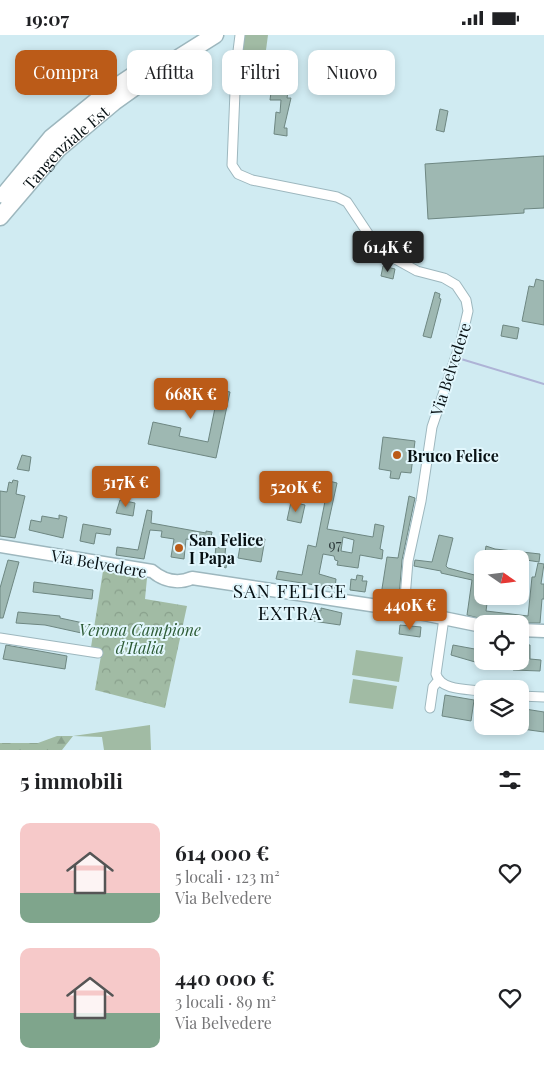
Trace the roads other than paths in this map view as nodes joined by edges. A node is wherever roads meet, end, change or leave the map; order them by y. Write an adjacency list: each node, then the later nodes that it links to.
1 (197, 35): 4 (highway, Tangenziale Est)
2 (215, 35): 5 (highway, Tangenziale Est)
3 (240, 35): 7 (street, Via Belvedere)
4 (0, 200)
5 (0, 217)
6 (0, 546): 7 (street, Via Belvedere)
7 (404, 610): 8 (street, Via Belvedere)
8 (444, 618): 9 (street, Via Belvedere); 14 (street)
9 (474, 624)
10 (529, 630): 11 (street)
11 (544, 631)
12 (0, 638): 13 (street)
13 (98, 653)
14 (438, 681): 15 (street); 18 (street)
15 (474, 690)
16 (529, 696): 17 (street)
17 (544, 697)
18 (430, 708)

